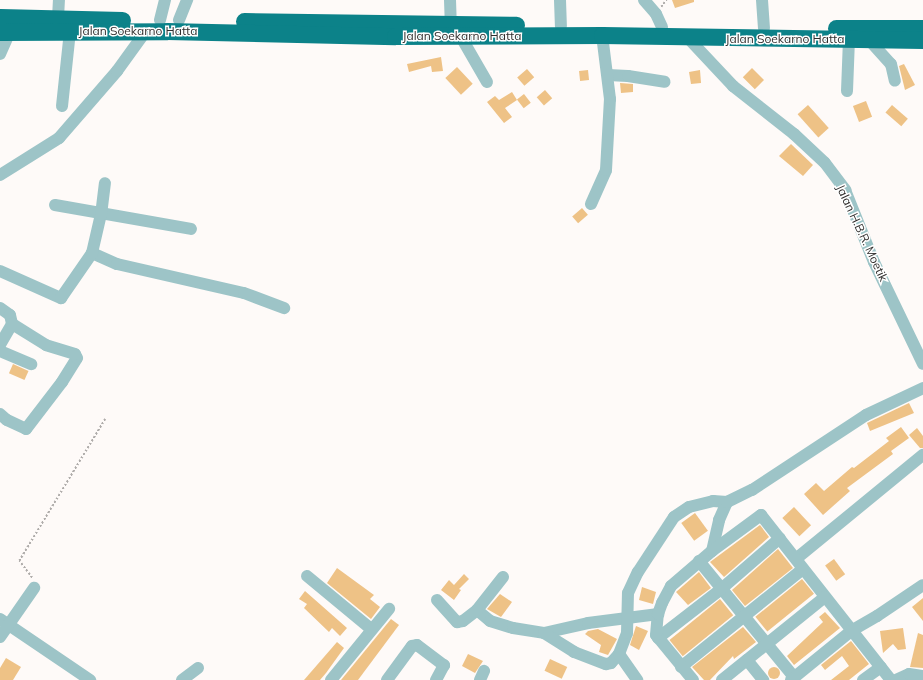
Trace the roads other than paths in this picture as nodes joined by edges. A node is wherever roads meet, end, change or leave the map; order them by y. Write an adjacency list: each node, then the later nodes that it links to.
1 (59, 0): 9 (street)
2 (165, 0): 10 (street)
3 (187, 0): 11 (street)
4 (450, 0): 16 (street)
5 (560, 0): 12 (street)
6 (644, 0): 13 (street)
7 (762, 0): 14 (street)
8 (0, 17): 9 (highway, Jalan Soekarno Hatta)
9 (58, 18): 10 (highway, Jalan Soekarno Hatta)
10 (160, 20): 11 (highway, Jalan Soekarno Hatta)
11 (179, 20): 16 (highway, Jalan Soekarno Hatta)
12 (561, 26): 13 (highway, Jalan Soekarno Hatta); 16 (highway, Jalan Soekarno Hatta)
13 (662, 26): 14 (highway, Jalan Soekarno Hatta)
14 (764, 28): 15 (highway, Jalan Soekarno Hatta)
15 (923, 28)
16 (456, 30): 18 (highway, Jalan Soekarno Hatta); 20 (highway, Jalan Soekarno Hatta); 28 (street)
17 (70, 31): 18 (highway, Jalan Soekarno Hatta); 19 (highway, Jalan Soekarno Hatta); 31 (street)
18 (146, 31): 32 (street)
19 (5, 32): 25 (street)
20 (602, 35): 21 (highway, Jalan Soekarno Hatta); 26 (street)
21 (688, 38): 22 (highway, Jalan Soekarno Hatta); 46 (street, Jalan H.B.R. Moetik)
22 (850, 39): 24 (highway, Jalan Soekarno Hatta); 30 (street)
23 (923, 40): 24 (highway, Jalan Soekarno Hatta)
24 (870, 41): 27 (street)
25 (0, 54)
26 (608, 76): 29 (street); 34 (street)
27 (895, 81)
28 (487, 82)
29 (665, 82)
30 (847, 91)
31 (62, 106)
32 (0, 175)
33 (105, 183): 36 (street)
34 (591, 204)
35 (55, 205): 36 (street)
36 (102, 212): 37 (street); 38 (street)
37 (192, 229)
38 (92, 252): 39 (street); 41 (street)
39 (0, 271)
40 (0, 308): 42 (street)
41 (284, 308)
42 (12, 324): 43 (street); 48 (street)
43 (0, 345)
44 (0, 351): 45 (street)
45 (31, 364)
46 (923, 364)
47 (923, 388): 50 (street)
48 (0, 414)
49 (923, 455): 53 (street)
50 (727, 502): 52 (street); 67 (street)
51 (780, 538): 52 (street); 53 (street); 60 (street)
52 (712, 550): 54 (street)
53 (797, 558): 55 (street)
54 (699, 561): 60 (street); 65 (street)
55 (803, 569): 61 (street); 66 (street)
56 (307, 576): 69 (street)
57 (503, 578): 64 (street)
58 (923, 585): 70 (street)
59 (34, 588): 68 (street)
60 (720, 590): 66 (street); 73 (street)
61 (825, 597): 70 (street); 74 (street)
62 (437, 600): 64 (street)
63 (389, 609): 69 (street)
64 (477, 610): 71 (street)
65 (658, 614): 67 (street); 73 (street)
66 (743, 616): 74 (street); 77 (street)
67 (627, 619): 71 (street); 75 (street)
68 (4, 622): 72 (street); 82 (street)
69 (371, 629): 84 (street)
70 (851, 630): 78 (street); 81 (street)
71 (544, 633): 75 (street)
72 (0, 637)
73 (658, 638): 77 (street)
74 (766, 644): 76 (street); 81 (street)
75 (620, 654): 87 (street)
76 (747, 660): 89 (street); 90 (street)
77 (680, 667): 88 (street)
78 (881, 667): 91 (street); 92 (street)
79 (198, 668): 83 (street)
80 (923, 676): 93 (street)
81 (793, 678)
82 (90, 680)
83 (182, 680)
84 (331, 680)
85 (387, 680): 86 (street)
86 (436, 680)
87 (637, 680)
88 (693, 680)
89 (722, 680)
90 (763, 680)
91 (863, 680)
92 (891, 680)
93 (896, 680)

